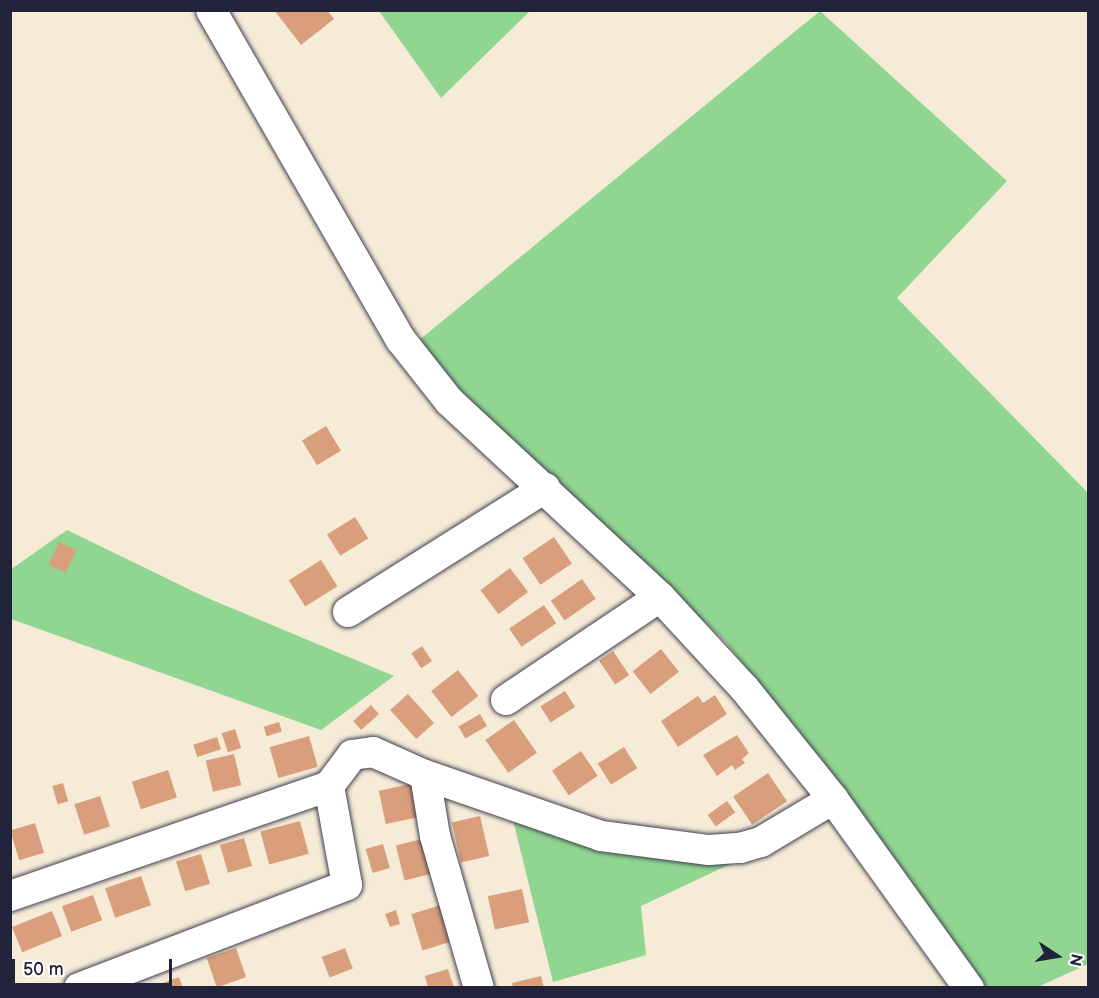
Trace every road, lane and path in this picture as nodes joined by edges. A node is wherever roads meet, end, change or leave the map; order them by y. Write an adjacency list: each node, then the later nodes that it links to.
1 (211, 10): 2 (street)
2 (545, 488): 3 (street); 4 (street)
3 (660, 597): 5 (street); 8 (street)
4 (348, 612)
5 (506, 700)
6 (424, 775): 7 (street); 8 (street); 11 (street)
7 (329, 786): 9 (street); 10 (street)
8 (833, 799): 12 (street)
9 (10, 896)
10 (79, 987)
11 (479, 987)
12 (969, 987)

